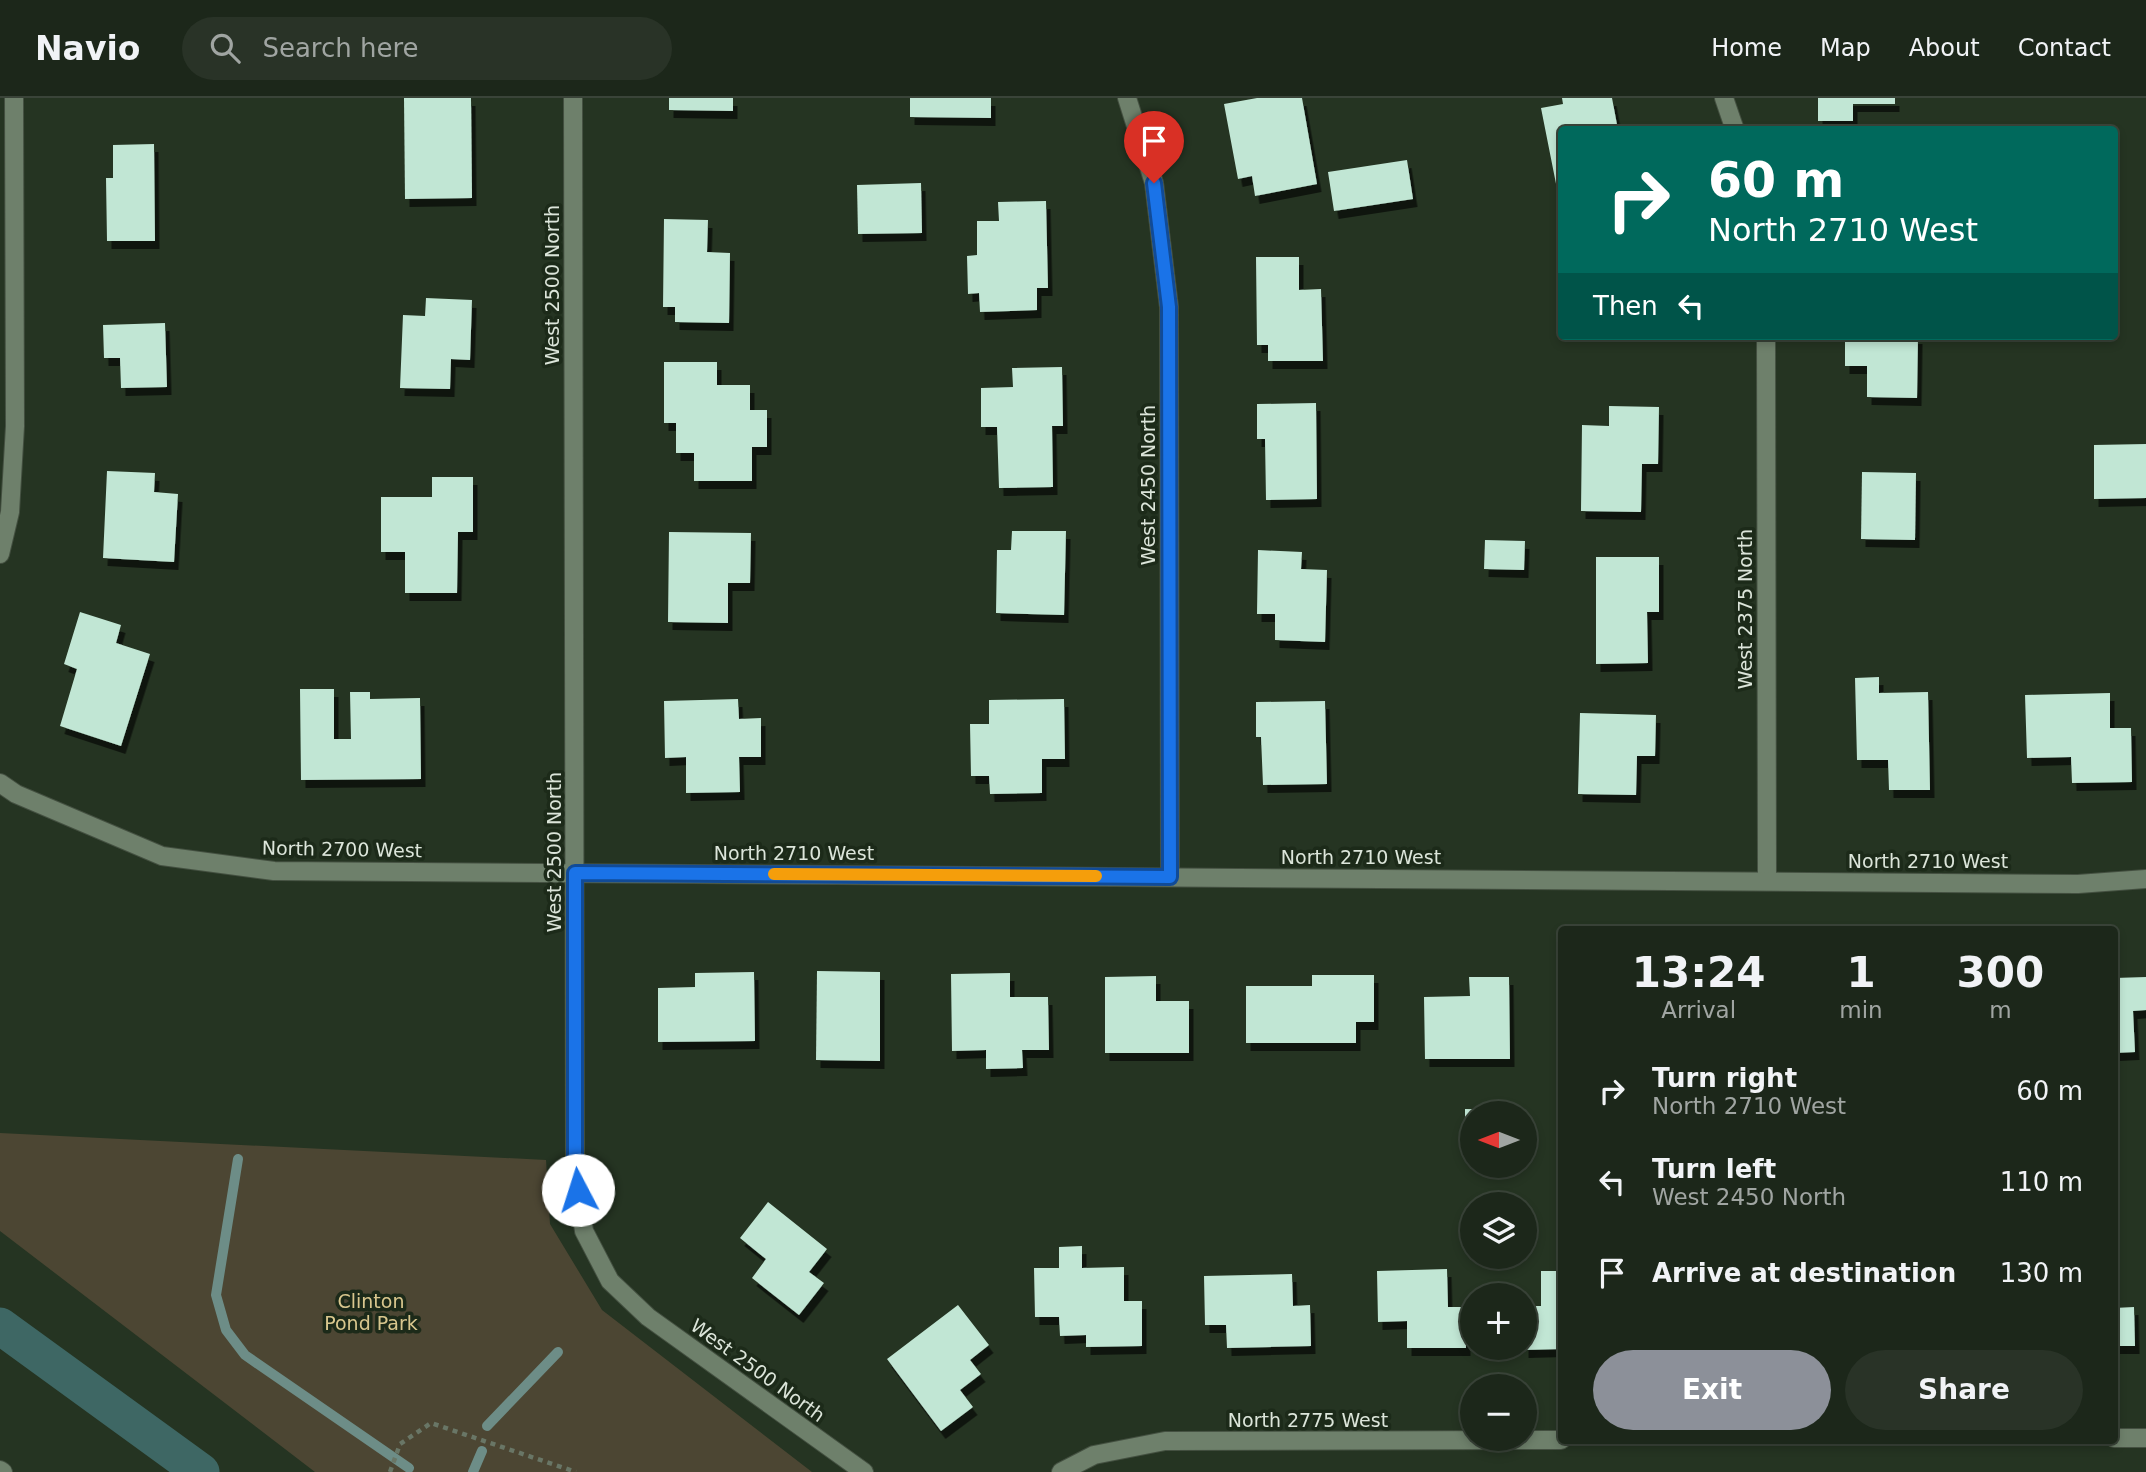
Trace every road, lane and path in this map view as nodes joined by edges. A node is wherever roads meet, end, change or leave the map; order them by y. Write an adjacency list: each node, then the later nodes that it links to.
1 (14, 98): 7 (street)
2 (573, 98): 9 (street, West 2500 North)
3 (1127, 98): 10 (street, West 2450 North)
4 (1724, 98): 5 (street)
5 (1734, 126)
6 (1766, 340): 12 (street, West 2375 North)
7 (0, 554)
8 (0, 783): 9 (street, North 2700 West)
9 (575, 873): 10 (street, North 2710 West); 18 (street, West 2500 North)
10 (1170, 877): 12 (street, North 2710 West)
11 (2146, 879): 12 (street, North 2710 West)
12 (1767, 881)
13 (2118, 1438): 14 (street)
14 (2146, 1438)
15 (1558, 1440): 19 (street, North 2775 West)
16 (390, 1472): 17 (path)
17 (576, 1472)
18 (864, 1472)
19 (1061, 1472)

